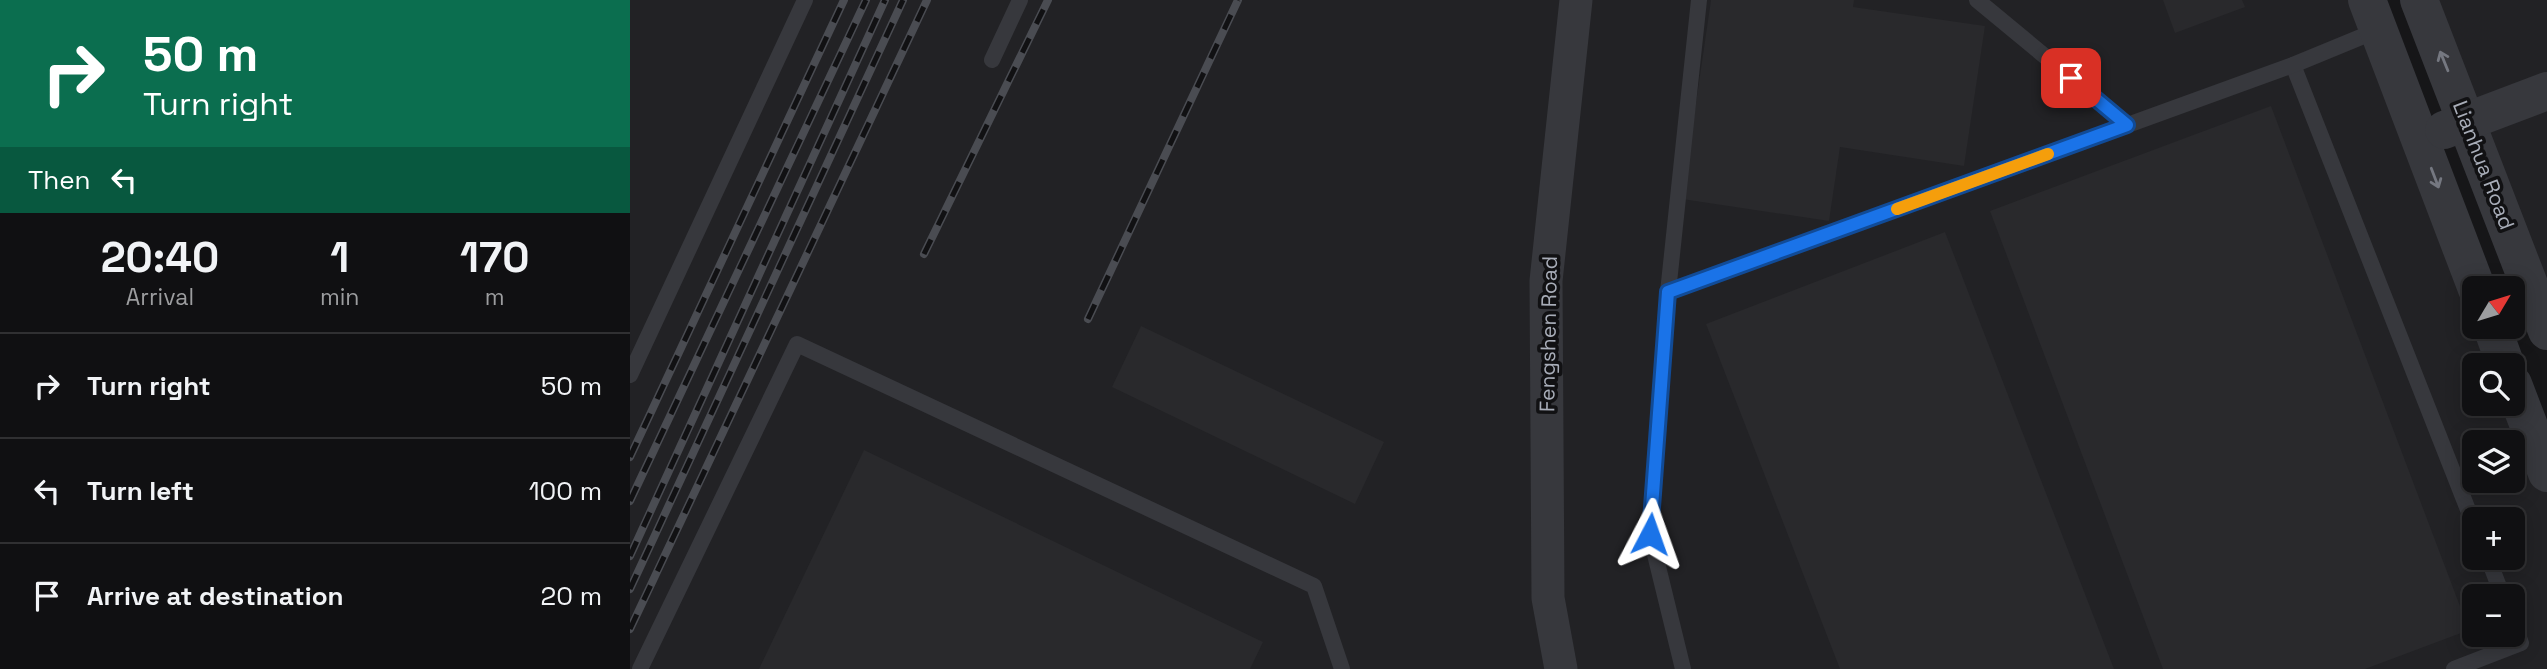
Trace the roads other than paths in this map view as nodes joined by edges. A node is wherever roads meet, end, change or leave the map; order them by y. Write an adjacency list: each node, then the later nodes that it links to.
1 (804, 0): 17 (lane)
2 (1020, 0): 8 (lane)
3 (1576, 0): 24 (street, Fengshen Road)
4 (1699, 0): 15 (lane)
5 (1977, 0): 12 (lane)
6 (2419, 0): 11 (street, Lianhua Road, one-way to 6)
7 (2372, 15): 9 (lane); 13 (street)
8 (992, 60)
9 (2293, 65): 12 (lane); 20 (lane)
10 (2547, 91): 11 (street)
11 (2468, 121): 13 (street); 16 (street, Lianhua Road)
12 (2127, 125): 15 (lane)
13 (2420, 140): 14 (street, one-way to 14)
14 (2472, 276)
15 (1668, 292): 25 (lane)
16 (2547, 331)
17 (630, 375)
18 (2525, 415): 19 (street)
19 (2547, 473)
20 (2467, 507)
21 (2511, 647): 26 (lane)
22 (640, 669): 23 (lane)
23 (1342, 669)
24 (1561, 669)
25 (1682, 669)
26 (2454, 669)

